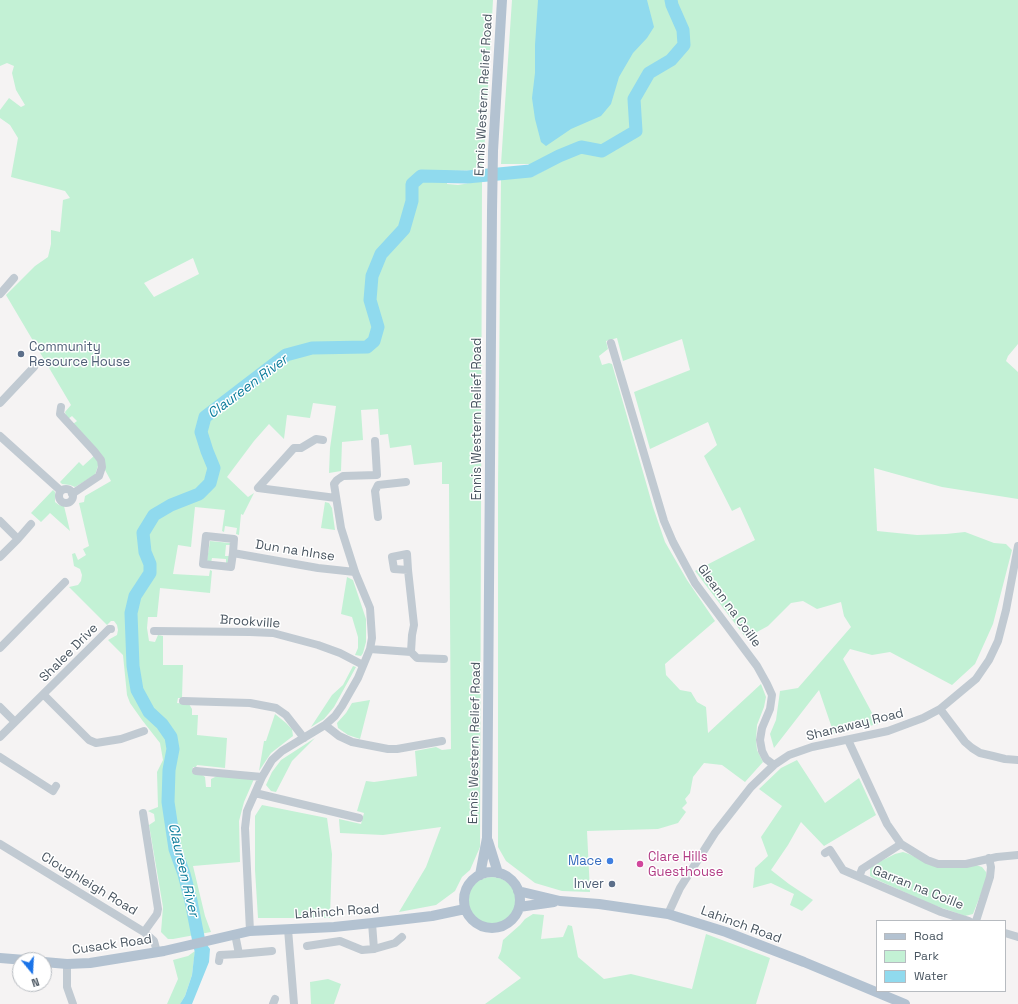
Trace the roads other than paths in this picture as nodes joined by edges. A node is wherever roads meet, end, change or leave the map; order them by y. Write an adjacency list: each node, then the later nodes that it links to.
1 (502, 0): 56 (main road, Ennis Western Relief Road)
2 (14, 278): 3 (street)
3 (0, 294)
4 (611, 343): 49 (street, Gleann na Coille)
5 (34, 367): 6 (street)
6 (0, 403)
7 (61, 407): 15 (street)
8 (0, 436): 14 (street)
9 (323, 440): 16 (street)
10 (375, 441): 11 (street)
11 (377, 474): 13 (street); 16 (street, Dun na hInse)
12 (406, 482): 13 (street)
13 (378, 485): 17 (street)
14 (61, 491): 15 (street); 15 (street)
15 (72, 494)
16 (336, 498): 25 (street, Dun na hInse)
17 (378, 517)
18 (0, 521): 20 (street)
19 (31, 524): 20 (street)
20 (18, 538): 23 (street)
21 (1018, 546): 38 (street, Shanaway Road)
22 (233, 553): 22 (street); 25 (street, Dun na hInse)
23 (0, 558)
24 (408, 570): 31 (street)
25 (354, 572): 30 (street, Dun na hInse)
26 (65, 582): 29 (street)
27 (112, 629): 34 (street, Shalee Drive)
28 (154, 630): 33 (street, Brookville)
29 (0, 648)
30 (370, 650): 31 (street); 33 (street, Dun na hInse)
31 (410, 652): 32 (street)
32 (444, 659)
33 (363, 665): 41 (street, Dun na hInse)
34 (44, 695): 40 (street, Shalee Drive); 42 (street, Shalee Drive)
35 (183, 701): 36 (street)
36 (196, 701): 39 (street); 44 (street)
37 (0, 707): 40 (street)
38 (940, 709): 46 (street, Shanaway Road); 48 (street)
39 (196, 711)
40 (15, 722): 43 (street, Shalee Drive)
41 (325, 725): 44 (street); 45 (street)
42 (144, 731)
43 (0, 737)
44 (304, 738): 51 (street)
45 (442, 740)
46 (848, 740): 49 (street, Shanaway Road); 58 (street)
47 (0, 757): 52 (street)
48 (1018, 760)
49 (774, 765): 69 (street, Shanaway Road)
50 (196, 771): 51 (street)
51 (262, 777): 53 (street)
52 (56, 786)
53 (255, 793): 55 (street); 74 (street)
54 (143, 813): 75 (street)
55 (359, 818)
56 (487, 838): 62 (main road, Ennis Western Relief Road); 63 (main road, Ennis Western Relief Road)
57 (0, 844): 75 (street, Cloughleigh Road)
58 (900, 844): 61 (street); 64 (street, Garran na Coille)
59 (825, 853): 64 (street, Garran na Coille)
60 (1018, 855): 61 (street)
61 (989, 858): 71 (street, Garran na Coille)
62 (498, 873): 63 (main road); 65 (main road)
63 (480, 875): 68 (main road)
64 (859, 878): 70 (street, Garran na Coille)
65 (518, 891): 66 (main road, Lahinch Road); 67 (main road)
66 (560, 901): 67 (main road, Lahinch Road); 69 (main road, Lahinch Road)
67 (519, 906): 68 (main road)
68 (465, 909): 72 (main road, Lahinch Road)
69 (668, 914): 92 (main road, Lahinch Road)
70 (966, 920)
71 (976, 920)
72 (372, 923): 73 (main road, Lahinch Road); 82 (street)
73 (288, 929): 74 (main road, Lahinch Road); 94 (street)
74 (250, 931): 77 (main road, Lahinch Road)
75 (144, 932): 84 (street, Cloughleigh Road)
76 (1006, 933): 79 (street)
77 (235, 934): 80 (main road, Lahinch Road); 85 (street)
78 (402, 937): 82 (street)
79 (1018, 937)
80 (211, 940): 84 (main road, Cusack Road)
81 (307, 946): 82 (street)
82 (374, 949)
83 (272, 951): 85 (street)
84 (157, 952): 90 (main road, Cusack Road)
85 (239, 954): 88 (street)
86 (0, 958): 87 (main road)
87 (12, 959)
88 (219, 960)
89 (52, 963): 90 (main road, Cusack Road)
90 (67, 964): 93 (street)
91 (876, 992): 95 (main road, Lahinch Road)
92 (876, 992)
93 (73, 1004)
94 (294, 1004)
95 (905, 1004)

